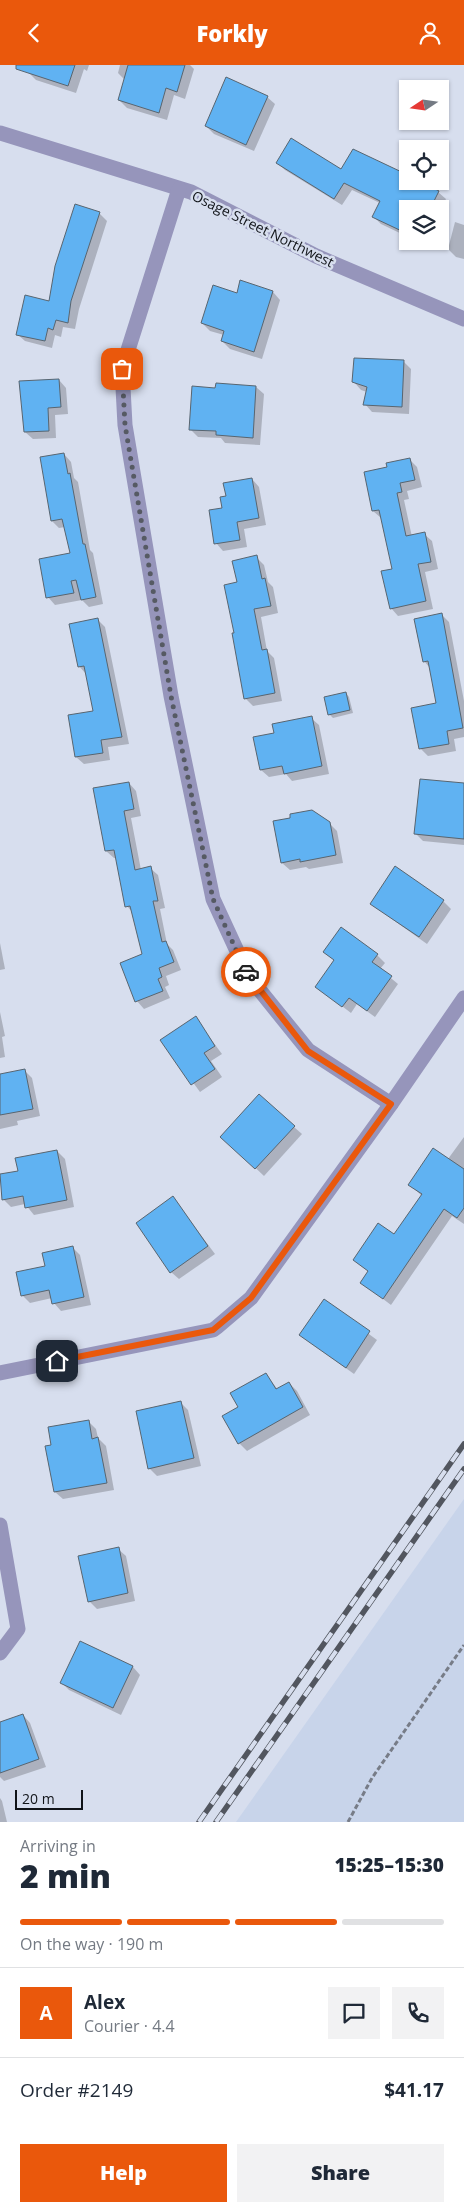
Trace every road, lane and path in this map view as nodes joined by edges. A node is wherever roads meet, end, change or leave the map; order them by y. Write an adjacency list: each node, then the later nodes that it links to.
1 (0, 133): 2 (street, Osage Street Northwest)
2 (179, 189): 3 (street, Osage Street Northwest); 5 (street)
3 (464, 319)
4 (464, 998): 5 (street)
5 (391, 1104): 6 (street)
6 (0, 1373)
7 (0, 1525): 9 (street)
8 (464, 1645): 10 (path)
9 (0, 1653)
10 (348, 1822)

